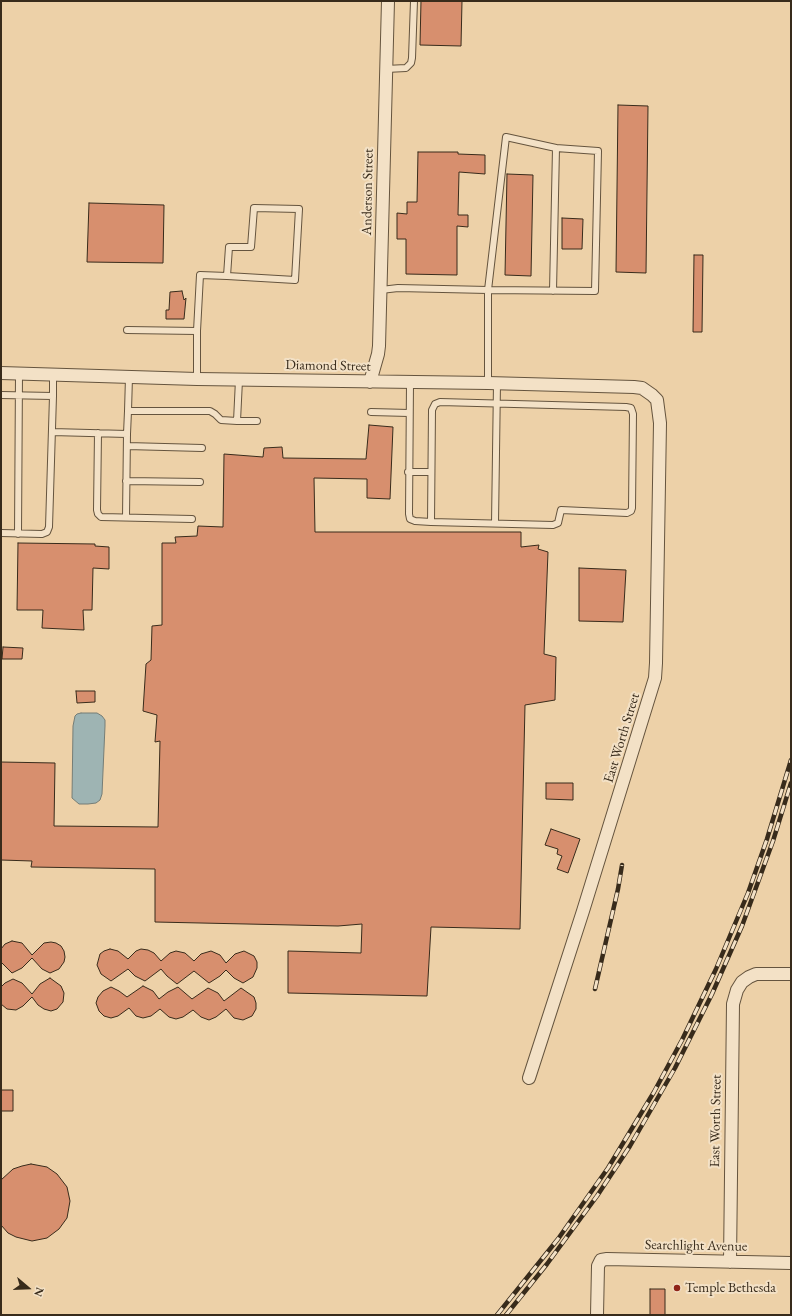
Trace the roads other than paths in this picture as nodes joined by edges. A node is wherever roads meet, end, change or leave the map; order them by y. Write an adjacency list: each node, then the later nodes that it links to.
1 (388, 1): 3 (street, Anderson Street)
2 (414, 1): 3 (lane)
3 (386, 69): 6 (street, Anderson Street)
4 (556, 148): 7 (lane); 8 (lane); 8 (lane)
5 (227, 276): 5 (lane); 10 (lane)
6 (381, 290): 7 (lane); 17 (street, Anderson Street)
7 (488, 290): 8 (lane); 19 (lane)
8 (553, 291)
9 (127, 330): 10 (lane)
10 (197, 331): 15 (lane)
11 (1, 373): 12 (street, Diamond Street)
12 (19, 374): 13 (street, Diamond Street); 22 (lane)
13 (53, 375): 14 (street, Diamond Street); 23 (lane)
14 (129, 377): 15 (street, Diamond Street); 25 (lane)
15 (197, 379): 16 (street, Diamond Street)
16 (239, 380): 17 (street, Diamond Street); 28 (lane)
17 (370, 382): 18 (street, Diamond Street)
18 (410, 383): 19 (street, Diamond Street); 27 (lane)
19 (492, 383): 21 (street, Diamond Street); 24 (lane)
20 (1, 395): 22 (lane)
21 (652, 395): 46 (street, East Worth Street)
22 (19, 396): 23 (lane); 44 (lane)
23 (53, 396): 30 (lane)
24 (498, 404): 36 (lane); 42 (lane); 42 (lane)
25 (128, 411): 28 (lane); 32 (lane)
26 (371, 412): 27 (lane)
27 (409, 413): 35 (lane)
28 (237, 421): 29 (lane)
29 (257, 421)
30 (52, 432): 31 (lane); 44 (lane)
31 (98, 433): 32 (lane); 39 (lane)
32 (127, 434): 33 (lane)
33 (127, 446): 34 (lane); 37 (lane)
34 (202, 448)
35 (408, 472): 36 (lane); 41 (lane)
36 (431, 472): 41 (lane)
37 (126, 481): 38 (lane); 39 (lane)
38 (200, 482)
39 (126, 517): 40 (lane)
40 (192, 519)
41 (430, 522): 42 (lane)
42 (496, 523)
43 (1, 533): 44 (lane)
44 (18, 534)
45 (791, 974): 47 (street, East Worth Street)
46 (529, 1078)
47 (730, 1262): 48 (street, Searchlight Avenue); 49 (street, Searchlight Avenue)
48 (791, 1263)
49 (597, 1315)

